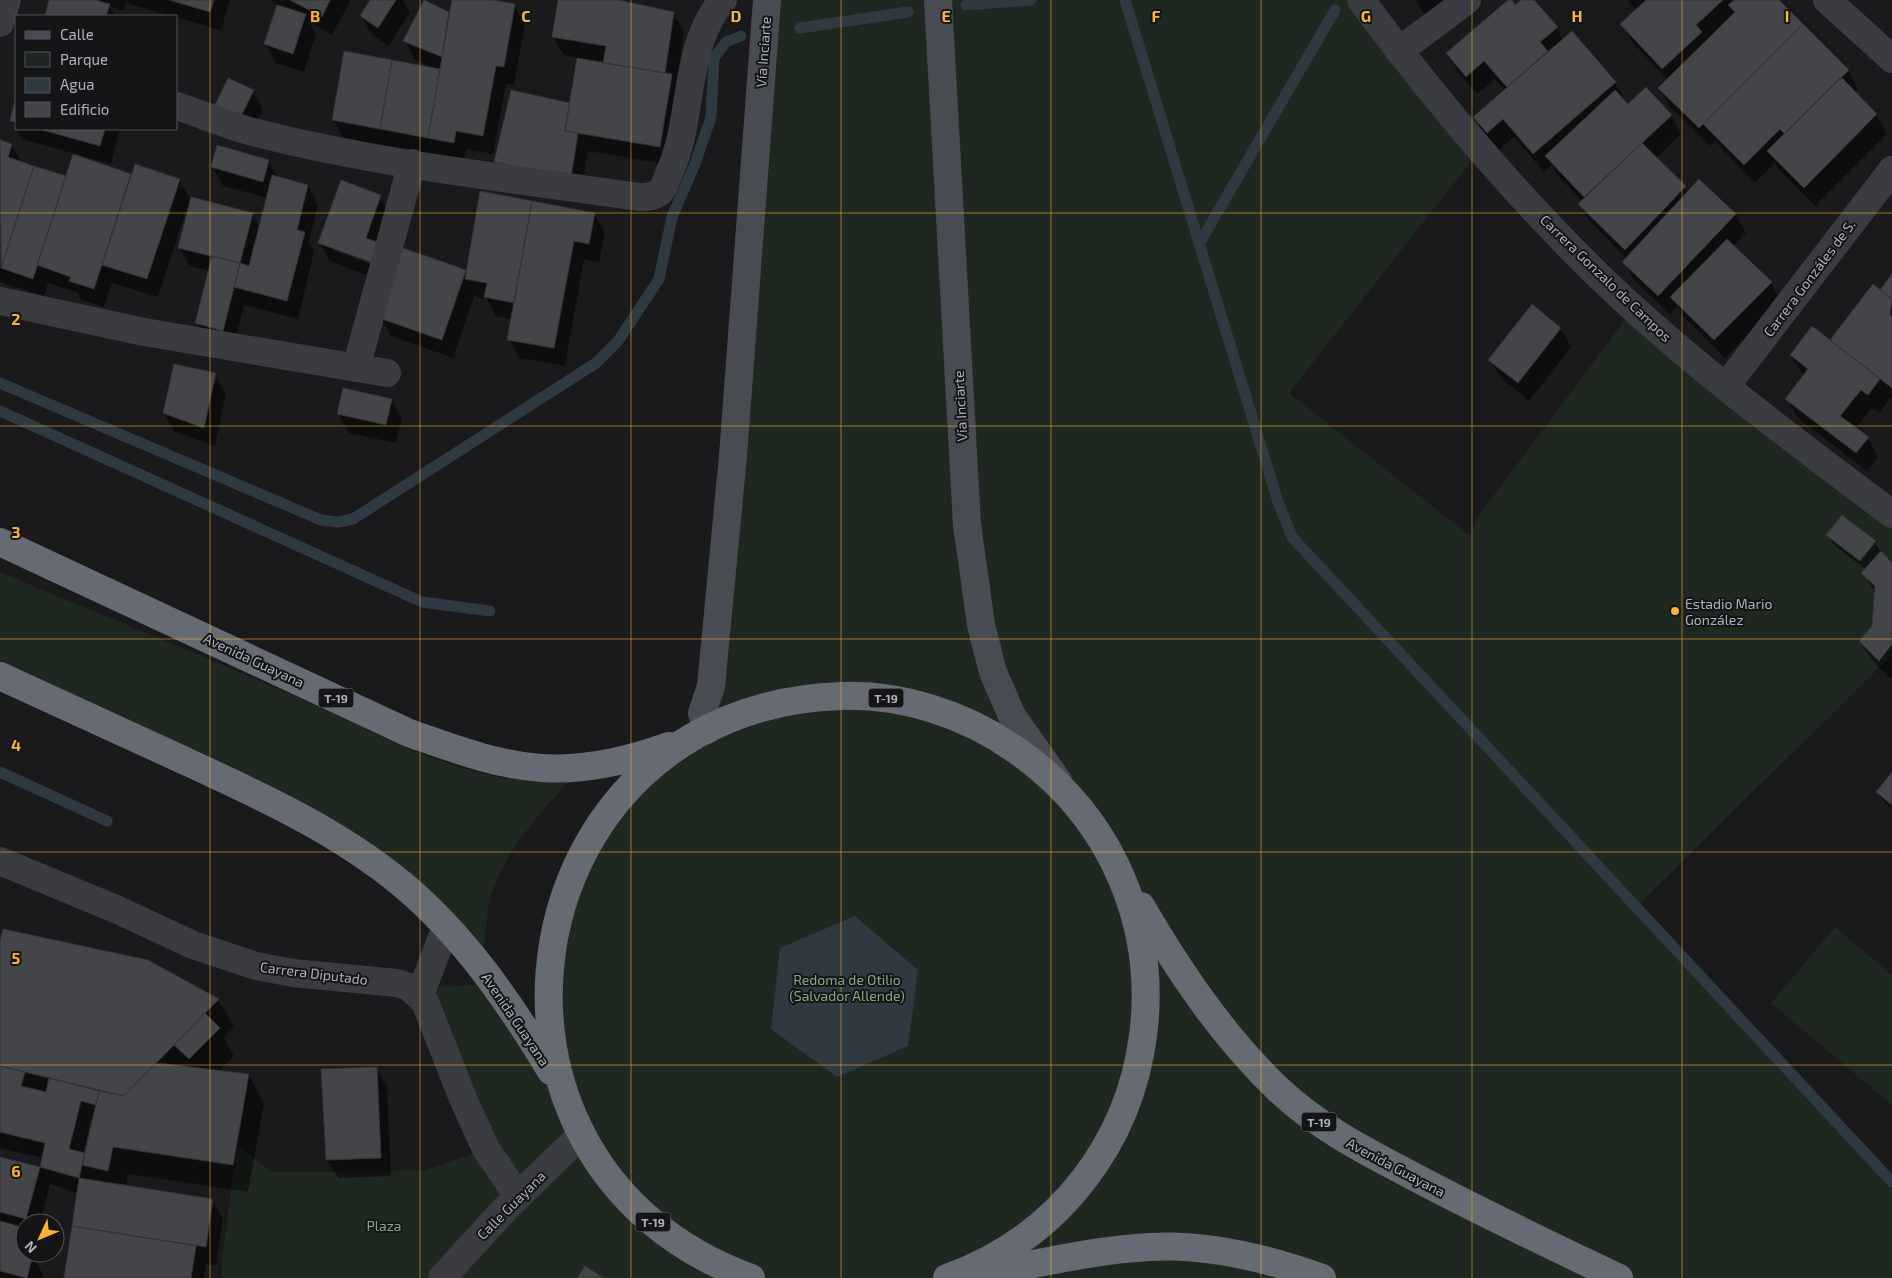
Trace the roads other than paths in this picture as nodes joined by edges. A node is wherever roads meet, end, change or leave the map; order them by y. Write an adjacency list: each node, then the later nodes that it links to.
1 (7, 0): 8 (street)
2 (723, 0): 12 (street)
3 (767, 0): 21 (street, Vía Inciarte)
4 (938, 0): 22 (street, Vía Inciarte)
5 (1361, 0): 9 (street, Carrera Gonzalo de Campos)
6 (1467, 0): 9 (street)
7 (1827, 0): 10 (street)
8 (0, 23)
9 (1399, 51): 17 (street, Carrera Gonzalo de Campos)
10 (1892, 59)
11 (178, 106): 12 (street)
12 (412, 163): 15 (street)
13 (1892, 170): 17 (street, Carrera Gonzáles de S.)
14 (0, 301): 15 (street)
15 (356, 368): 16 (street)
16 (386, 374)
17 (1726, 386): 18 (street, Carrera Gonzalo de Campos)
18 (1892, 514)
19 (0, 542): 21 (highway, Avenida Guayana / T-19)
20 (0, 676): 25 (highway, Avenida Guayana / T-19)
21 (698, 735): 22 (highway, T-19); 27 (highway, T-19)
22 (1064, 790): 23 (highway, T-19)
23 (1112, 857): 32 (highway, T-19); 35 (highway, Avenida Guayana / T-19)
24 (0, 861): 26 (street, Carrera Diputado)
25 (446, 927): 26 (street); 27 (highway, Avenida Guayana / T-19)
26 (420, 995): 29 (street)
27 (566, 1096): 28 (highway, T-19)
28 (582, 1134): 29 (street, Calle Guayana); 31 (highway, T-19)
29 (518, 1196): 30 (street, Calle Guayana)
30 (442, 1278)
31 (751, 1278)
32 (947, 1278)
33 (963, 1278): 34 (highway)
34 (1322, 1278)
35 (1619, 1278)

